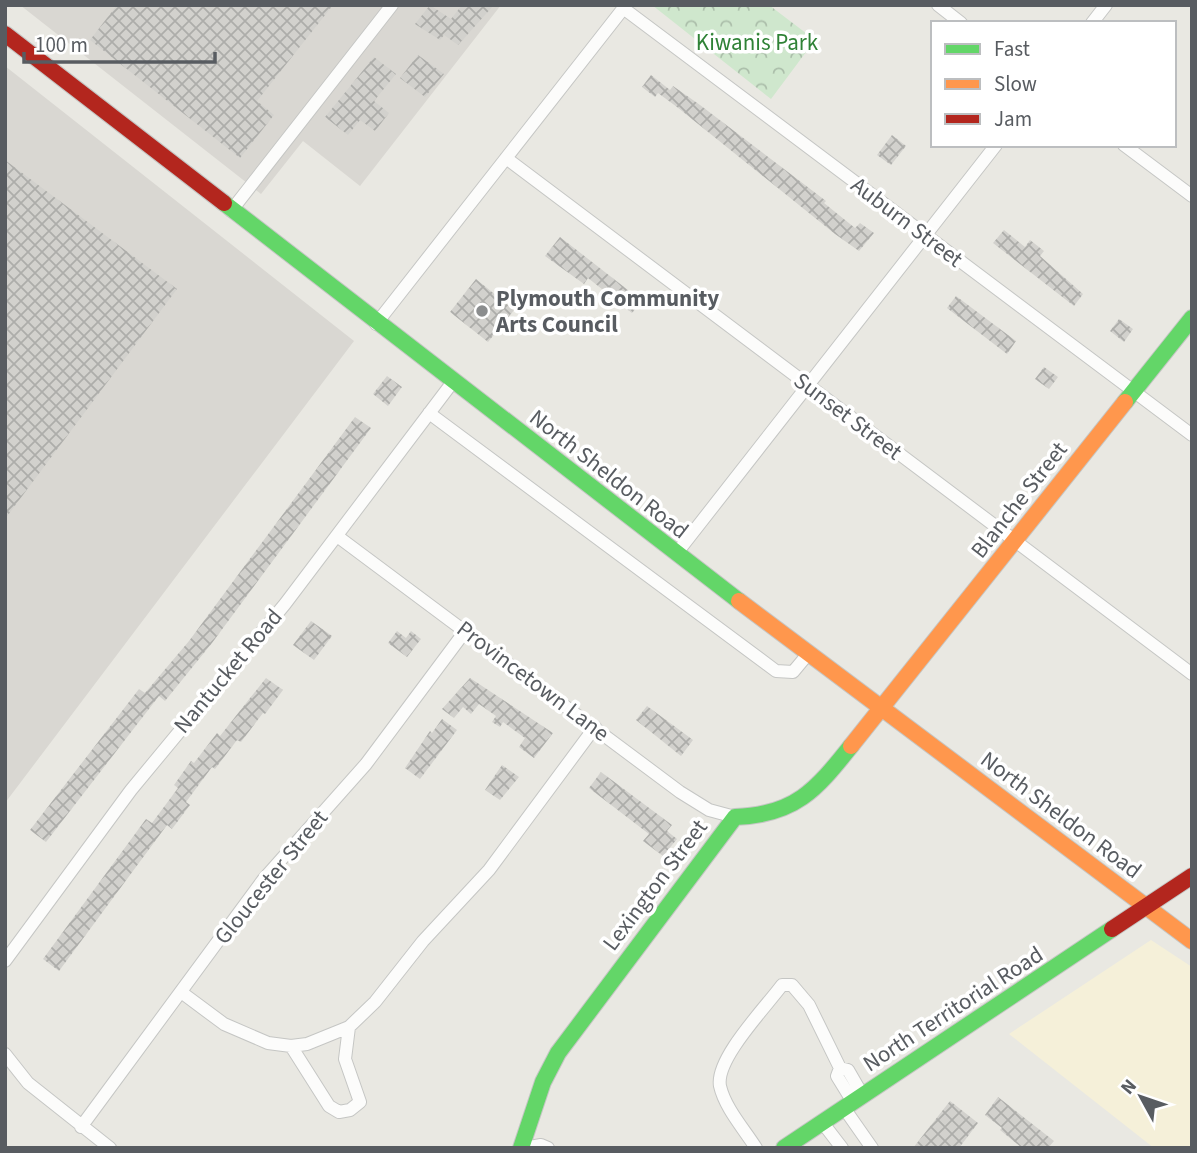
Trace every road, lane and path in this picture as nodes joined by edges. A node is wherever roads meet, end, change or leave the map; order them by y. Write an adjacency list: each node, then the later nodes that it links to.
1 (392, 5): 12 (street)
2 (938, 5): 5 (street)
3 (1106, 5): 6 (street)
4 (624, 7): 10 (street); 13 (street, Auburn Street)
5 (958, 21)
6 (1094, 21)
7 (5, 34): 12 (main road, North Sheldon Road)
8 (994, 147): 13 (street)
9 (1127, 147): 11 (street)
10 (506, 158): 15 (street); 17 (street, Sunset Street)
11 (1192, 196)
12 (231, 211): 15 (main road, North Sheldon Road)
13 (926, 235): 17 (street); 18 (street, Auburn Street)
14 (1192, 318): 18 (main road, Blanche Street)
15 (376, 324): 16 (main road, North Sheldon Road)
16 (452, 383): 19 (street, Nantucket Road); 23 (main road, North Sheldon Road)
17 (808, 386): 22 (street, Sunset Street); 23 (street)
18 (1134, 391): 20 (street, Auburn Street); 22 (main road, Blanche Street)
19 (429, 413): 21 (street, Nantucket Road); 25 (street)
20 (1192, 435)
21 (337, 536): 24 (street, Provincetown Lane); 33 (street, Nantucket Road)
22 (1015, 542): 26 (street, Sunset Street); 27 (main road, Blanche Street)
23 (676, 554): 25 (main road, North Sheldon Road)
24 (466, 630): 28 (street, Provincetown Lane); 34 (street, Gloucester Street)
25 (808, 654): 27 (main road, North Sheldon Road)
26 (1192, 674)
27 (881, 709): 29 (main road, Lexington Street); 31 (main road, North Sheldon Road)
28 (595, 727): 29 (street, Provincetown Lane); 35 (street)
29 (735, 817): 42 (main road, Lexington Street)
30 (1192, 876): 31 (main road, North Territorial Road)
31 (1146, 907): 32 (main road, North Sheldon Road); 38 (main road, North Territorial Road)
32 (1192, 941)
33 (5, 961)
34 (181, 992): 36 (street); 40 (street, Gloucester Street)
35 (349, 1027): 36 (street); 36 (street)
36 (291, 1046)
37 (5, 1054): 40 (street)
38 (853, 1102): 39 (main road, North Territorial Road); 44 (street); 47 (street)
39 (822, 1122): 45 (main road, North Territorial Road); 46 (street)
40 (81, 1127): 41 (street)
41 (110, 1148)
42 (523, 1148): 43 (street)
43 (548, 1148)
44 (756, 1148)
45 (785, 1148)
46 (842, 1148)
47 (872, 1148)

